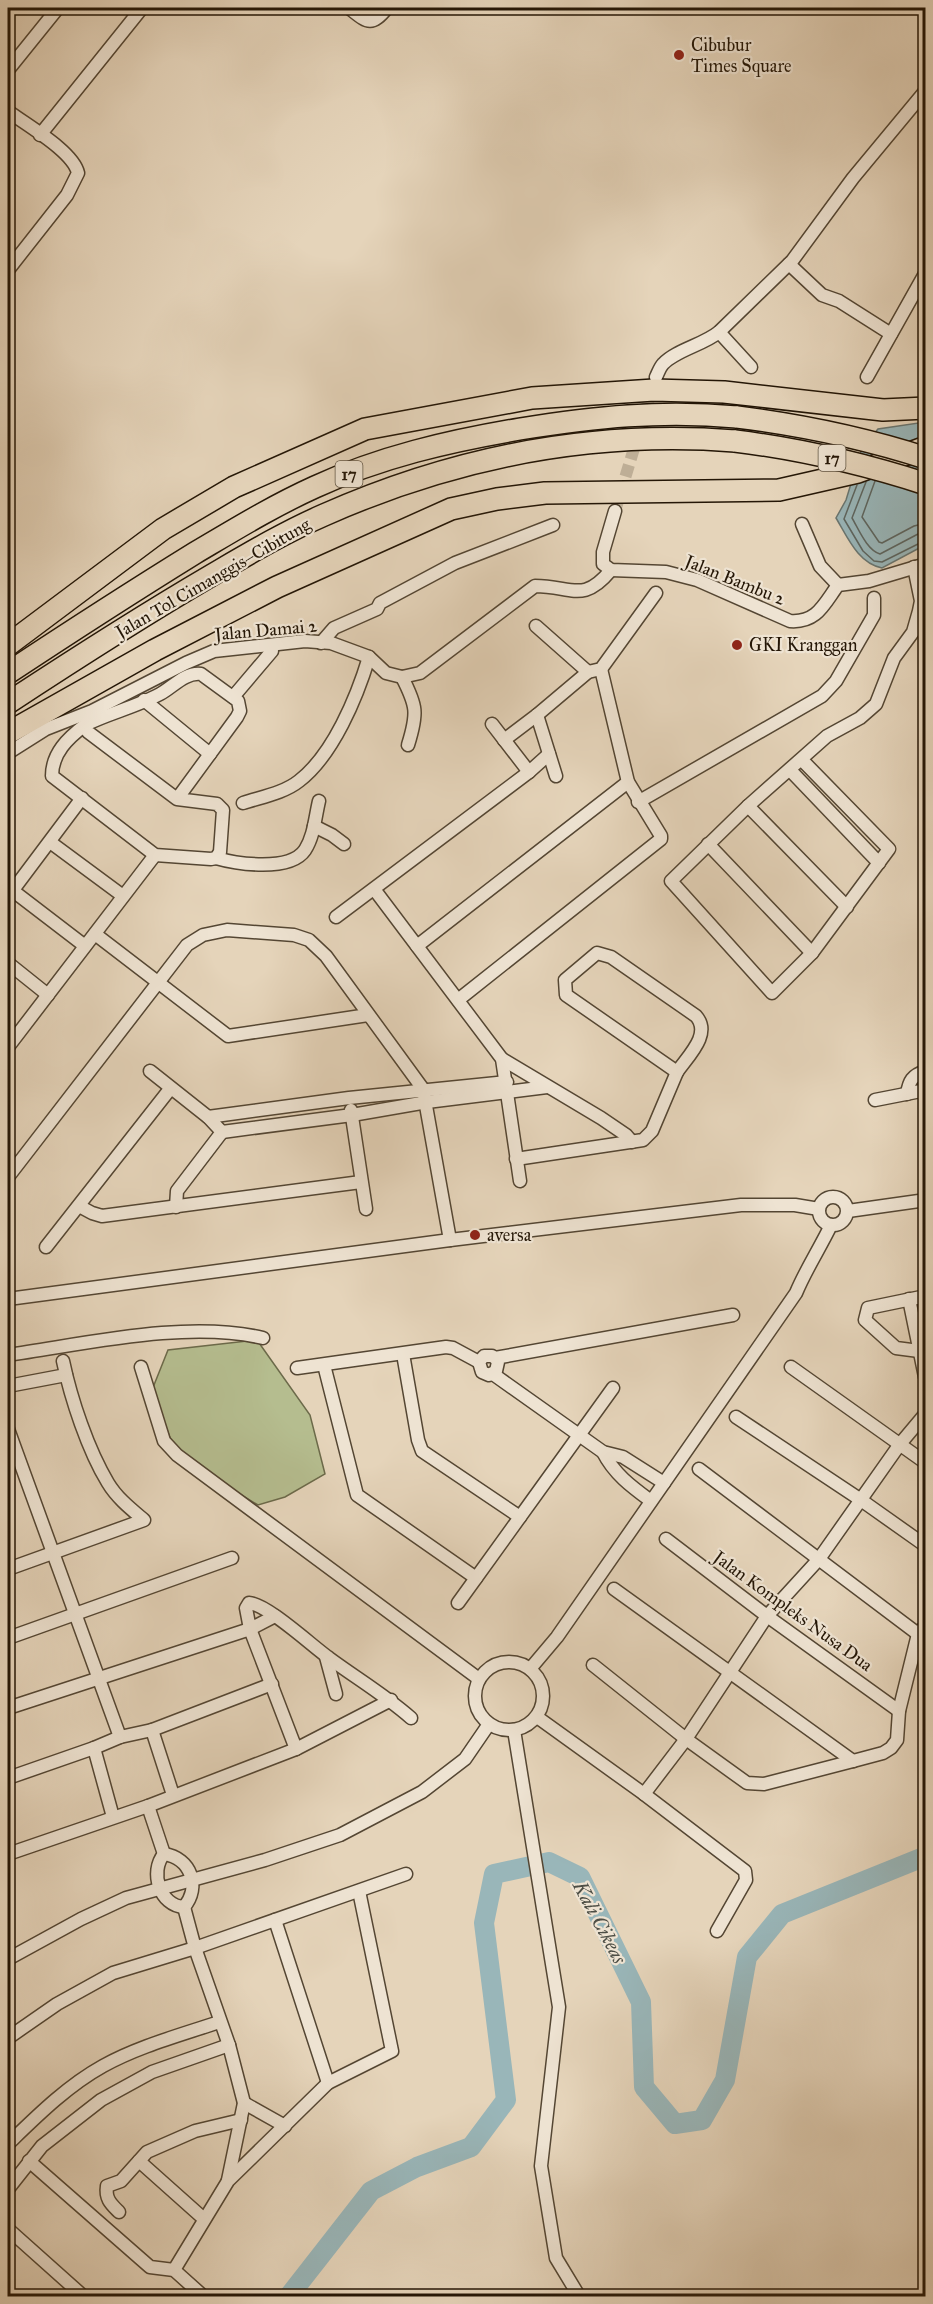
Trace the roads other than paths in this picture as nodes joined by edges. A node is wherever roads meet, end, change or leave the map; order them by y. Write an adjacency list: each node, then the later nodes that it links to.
1 (58, 8): 5 (street)
2 (142, 8): 8 (street)
3 (349, 8): 4 (street)
4 (387, 8)
5 (8, 70)
6 (926, 90): 9 (street)
7 (8, 111): 8 (street)
8 (40, 135): 10 (street)
9 (789, 264): 12 (street); 13 (street)
10 (8, 270)
11 (926, 272): 13 (street)
12 (718, 332): 14 (street); 15 (street)
13 (891, 334): 16 (street)
14 (751, 367)
15 (656, 376)
16 (867, 377)
17 (926, 408): 31 (highway)
18 (926, 447): 44 (highway, bridge)
19 (926, 458): 36 (highway, Jalan Tol Cimanggis–Cibitung / 17, bridge)
20 (926, 484): 40 (highway, Jalan Tol Cimanggis–Cibitung / 17, bridge)
21 (615, 511): 25 (street)
22 (553, 525): 30 (street)
23 (802, 525): 26 (street)
24 (920, 565): 26 (street); 50 (street)
25 (611, 570): 26 (street, Jalan Bambu 2); 37 (street)
26 (838, 585)
27 (656, 592): 34 (street)
28 (874, 598): 58 (street)
29 (536, 626): 35 (street)
30 (321, 643): 33 (street, Jalan Damai 2); 47 (street, Jalan Damai 2)
31 (8, 645)
32 (272, 651): 38 (street)
33 (369, 657): 37 (street, Jalan Damai 2); 59 (street)
34 (602, 669): 35 (street); 54 (street)
35 (588, 672): 41 (street)
36 (8, 673)
37 (402, 677): 46 (street)
38 (233, 697): 39 (street); 48 (street)
39 (144, 700): 43 (street); 48 (street)
40 (8, 703)
41 (537, 715): 45 (street); 49 (street)
42 (492, 724): 45 (street)
43 (85, 725): 55 (street); 56 (street)
44 (8, 734)
45 (504, 740): 52 (street)
46 (408, 745)
47 (8, 753)
48 (210, 754): 56 (street)
49 (549, 754): 52 (street); 53 (street)
50 (802, 760): 51 (street); 67 (street)
51 (790, 770): 60 (street); 67 (street)
52 (529, 772): 69 (street)
53 (556, 776)
54 (628, 782): 58 (street); 75 (street)
55 (82, 798): 62 (street); 65 (street)
56 (177, 799): 66 (street)
57 (319, 801): 61 (street)
58 (638, 802): 80 (street)
59 (243, 803)
60 (748, 806): 64 (street); 71 (street)
61 (314, 826): 63 (street); 66 (street)
62 (50, 842): 68 (street); 70 (street)
63 (344, 844)
64 (708, 844): 76 (street); 76 (street)
65 (155, 855): 66 (street); 70 (street)
66 (216, 858)
67 (879, 863): 71 (street)
68 (10, 888): 74 (street)
69 (374, 889): 72 (street); 75 (street)
70 (123, 896): 73 (street)
71 (847, 907): 76 (street)
72 (336, 917)
73 (94, 934): 74 (street); 78 (street)
74 (85, 946): 79 (street)
75 (417, 946): 80 (street)
76 (812, 952)
77 (8, 963): 79 (street)
78 (159, 981): 81 (street); 81 (street); 101 (street)
79 (48, 995): 82 (street)
80 (458, 1000): 83 (street)
81 (368, 1015): 90 (street)
82 (10, 1040)
83 (502, 1059): 87 (street); 88 (street)
84 (150, 1071): 89 (street)
85 (677, 1071): 85 (street); 99 (street)
86 (926, 1071): 92 (street)
87 (547, 1087): 88 (street); 99 (street)
88 (507, 1088): 90 (street); 95 (street); 100 (street)
89 (170, 1089): 97 (street); 105 (street)
90 (423, 1089): 93 (street); 95 (street)
91 (926, 1090): 92 (street)
92 (907, 1094): 94 (street)
93 (349, 1098): 96 (street); 97 (street)
94 (875, 1101)
95 (427, 1102): 96 (street); 111 (street)
96 (351, 1115): 98 (street); 103 (street)
97 (208, 1118): 98 (street)
98 (222, 1132): 106 (street)
99 (632, 1142): 100 (street)
100 (516, 1159): 102 (street)
101 (8, 1177)
102 (520, 1181)
103 (361, 1182): 106 (street); 107 (street)
104 (926, 1200): 109 (street)
105 (79, 1206): 106 (street); 112 (street)
106 (176, 1207)
107 (366, 1209)
108 (819, 1209): 109 (street); 110 (street); 111 (street)
109 (848, 1211): 110 (street)
110 (831, 1225): 143 (street)
111 (450, 1240): 114 (street)
112 (46, 1247)
113 (926, 1296): 115 (street)
114 (8, 1299)
115 (909, 1299): 118 (street); 118 (street)
116 (733, 1315): 121 (street)
117 (263, 1338): 120 (street)
118 (919, 1351): 130 (street)
119 (403, 1354): 123 (street); 124 (street); 146 (street)
120 (8, 1355)
121 (495, 1358): 123 (street); 128 (street)
122 (63, 1361): 129 (street)
123 (479, 1362): 128 (street)
124 (324, 1365): 126 (street); 153 (street)
125 (141, 1367): 167 (street)
126 (297, 1368)
127 (791, 1368): 137 (street)
128 (493, 1374): 136 (street)
129 (66, 1375): 131 (street); 149 (street)
130 (925, 1377)
131 (8, 1386)
132 (613, 1388): 136 (street)
133 (926, 1413): 137 (street)
134 (736, 1417): 144 (street)
135 (8, 1429): 149 (street)
136 (578, 1436): 138 (street); 146 (street)
137 (900, 1444): 139 (street); 144 (street)
138 (603, 1452): 140 (street); 142 (street)
139 (926, 1463)
140 (639, 1466): 142 (street); 143 (street)
141 (699, 1469): 151 (street)
142 (626, 1483): 145 (street)
143 (664, 1483): 145 (street)
144 (861, 1500): 148 (street); 151 (street)
145 (651, 1501): 164 (street)
146 (520, 1517): 153 (street)
147 (666, 1539): 158 (street, Jalan Kompleks Nusa Dua)
148 (926, 1546)
149 (52, 1553): 152 (street); 156 (street)
150 (232, 1558): 156 (street)
151 (819, 1558): 158 (street); 160 (street)
152 (8, 1569)
153 (476, 1578): 155 (street)
154 (614, 1589): 165 (street)
155 (458, 1603)
156 (75, 1614): 161 (street); 166 (street)
157 (275, 1616): 159 (street); 159 (street); 162 (street)
158 (767, 1616): 165 (street); 172 (street, Jalan Kompleks Nusa Dua)
159 (250, 1629): 166 (street); 168 (street)
160 (922, 1630): 172 (street)
161 (8, 1638)
162 (327, 1657): 169 (street); 170 (street)
163 (593, 1665): 179 (street)
164 (530, 1669): 167 (street); 173 (street)
165 (729, 1673): 179 (street); 182 (street)
166 (98, 1678): 171 (street); 178 (street)
167 (479, 1679): 175 (street)
168 (272, 1684): 176 (street); 181 (street)
169 (336, 1694)
170 (391, 1700): 174 (street); 181 (street)
171 (8, 1708)
172 (899, 1711): 182 (street)
173 (537, 1717): 177 (street); 184 (street)
174 (411, 1718)
175 (489, 1724): 177 (street); 191 (street)
176 (152, 1730): 178 (street); 185 (street)
177 (514, 1730): 217 (street)
178 (120, 1737): 180 (street)
179 (686, 1740): 182 (street); 184 (street)
180 (94, 1748): 183 (street); 187 (street)
181 (296, 1749): 185 (street)
182 (853, 1761)
183 (8, 1778)
184 (644, 1794): 196 (street)
185 (173, 1795): 186 (street)
186 (148, 1806): 187 (street); 189 (street)
187 (113, 1817): 188 (street)
188 (8, 1854)
189 (165, 1854): 191 (street); 192 (street)
190 (406, 1874): 193 (street)
191 (191, 1879): 192 (street); 194 (street)
192 (160, 1888): 194 (street); 198 (street)
193 (359, 1891): 195 (street); 202 (street)
194 (184, 1907): 197 (street)
195 (275, 1920): 197 (street); 202 (street)
196 (717, 1931)
197 (195, 1948): 199 (street); 200 (street)
198 (8, 1959)
199 (219, 2022): 201 (street); 206 (street)
200 (8, 2038)
201 (229, 2045): 203 (street); 207 (street)
202 (328, 2083): 205 (street)
203 (244, 2103): 204 (street); 205 (street)
204 (241, 2120): 208 (street); 209 (street)
205 (285, 2126): 209 (street)
206 (8, 2144)
207 (29, 2161): 210 (street); 214 (street)
208 (139, 2161): 211 (street); 212 (street)
209 (228, 2181): 212 (street)
210 (8, 2189)
211 (119, 2212)
212 (204, 2219): 214 (street)
213 (8, 2229): 215 (street)
214 (174, 2270): 216 (street)
215 (83, 2296)
216 (203, 2296)
217 (579, 2296)

